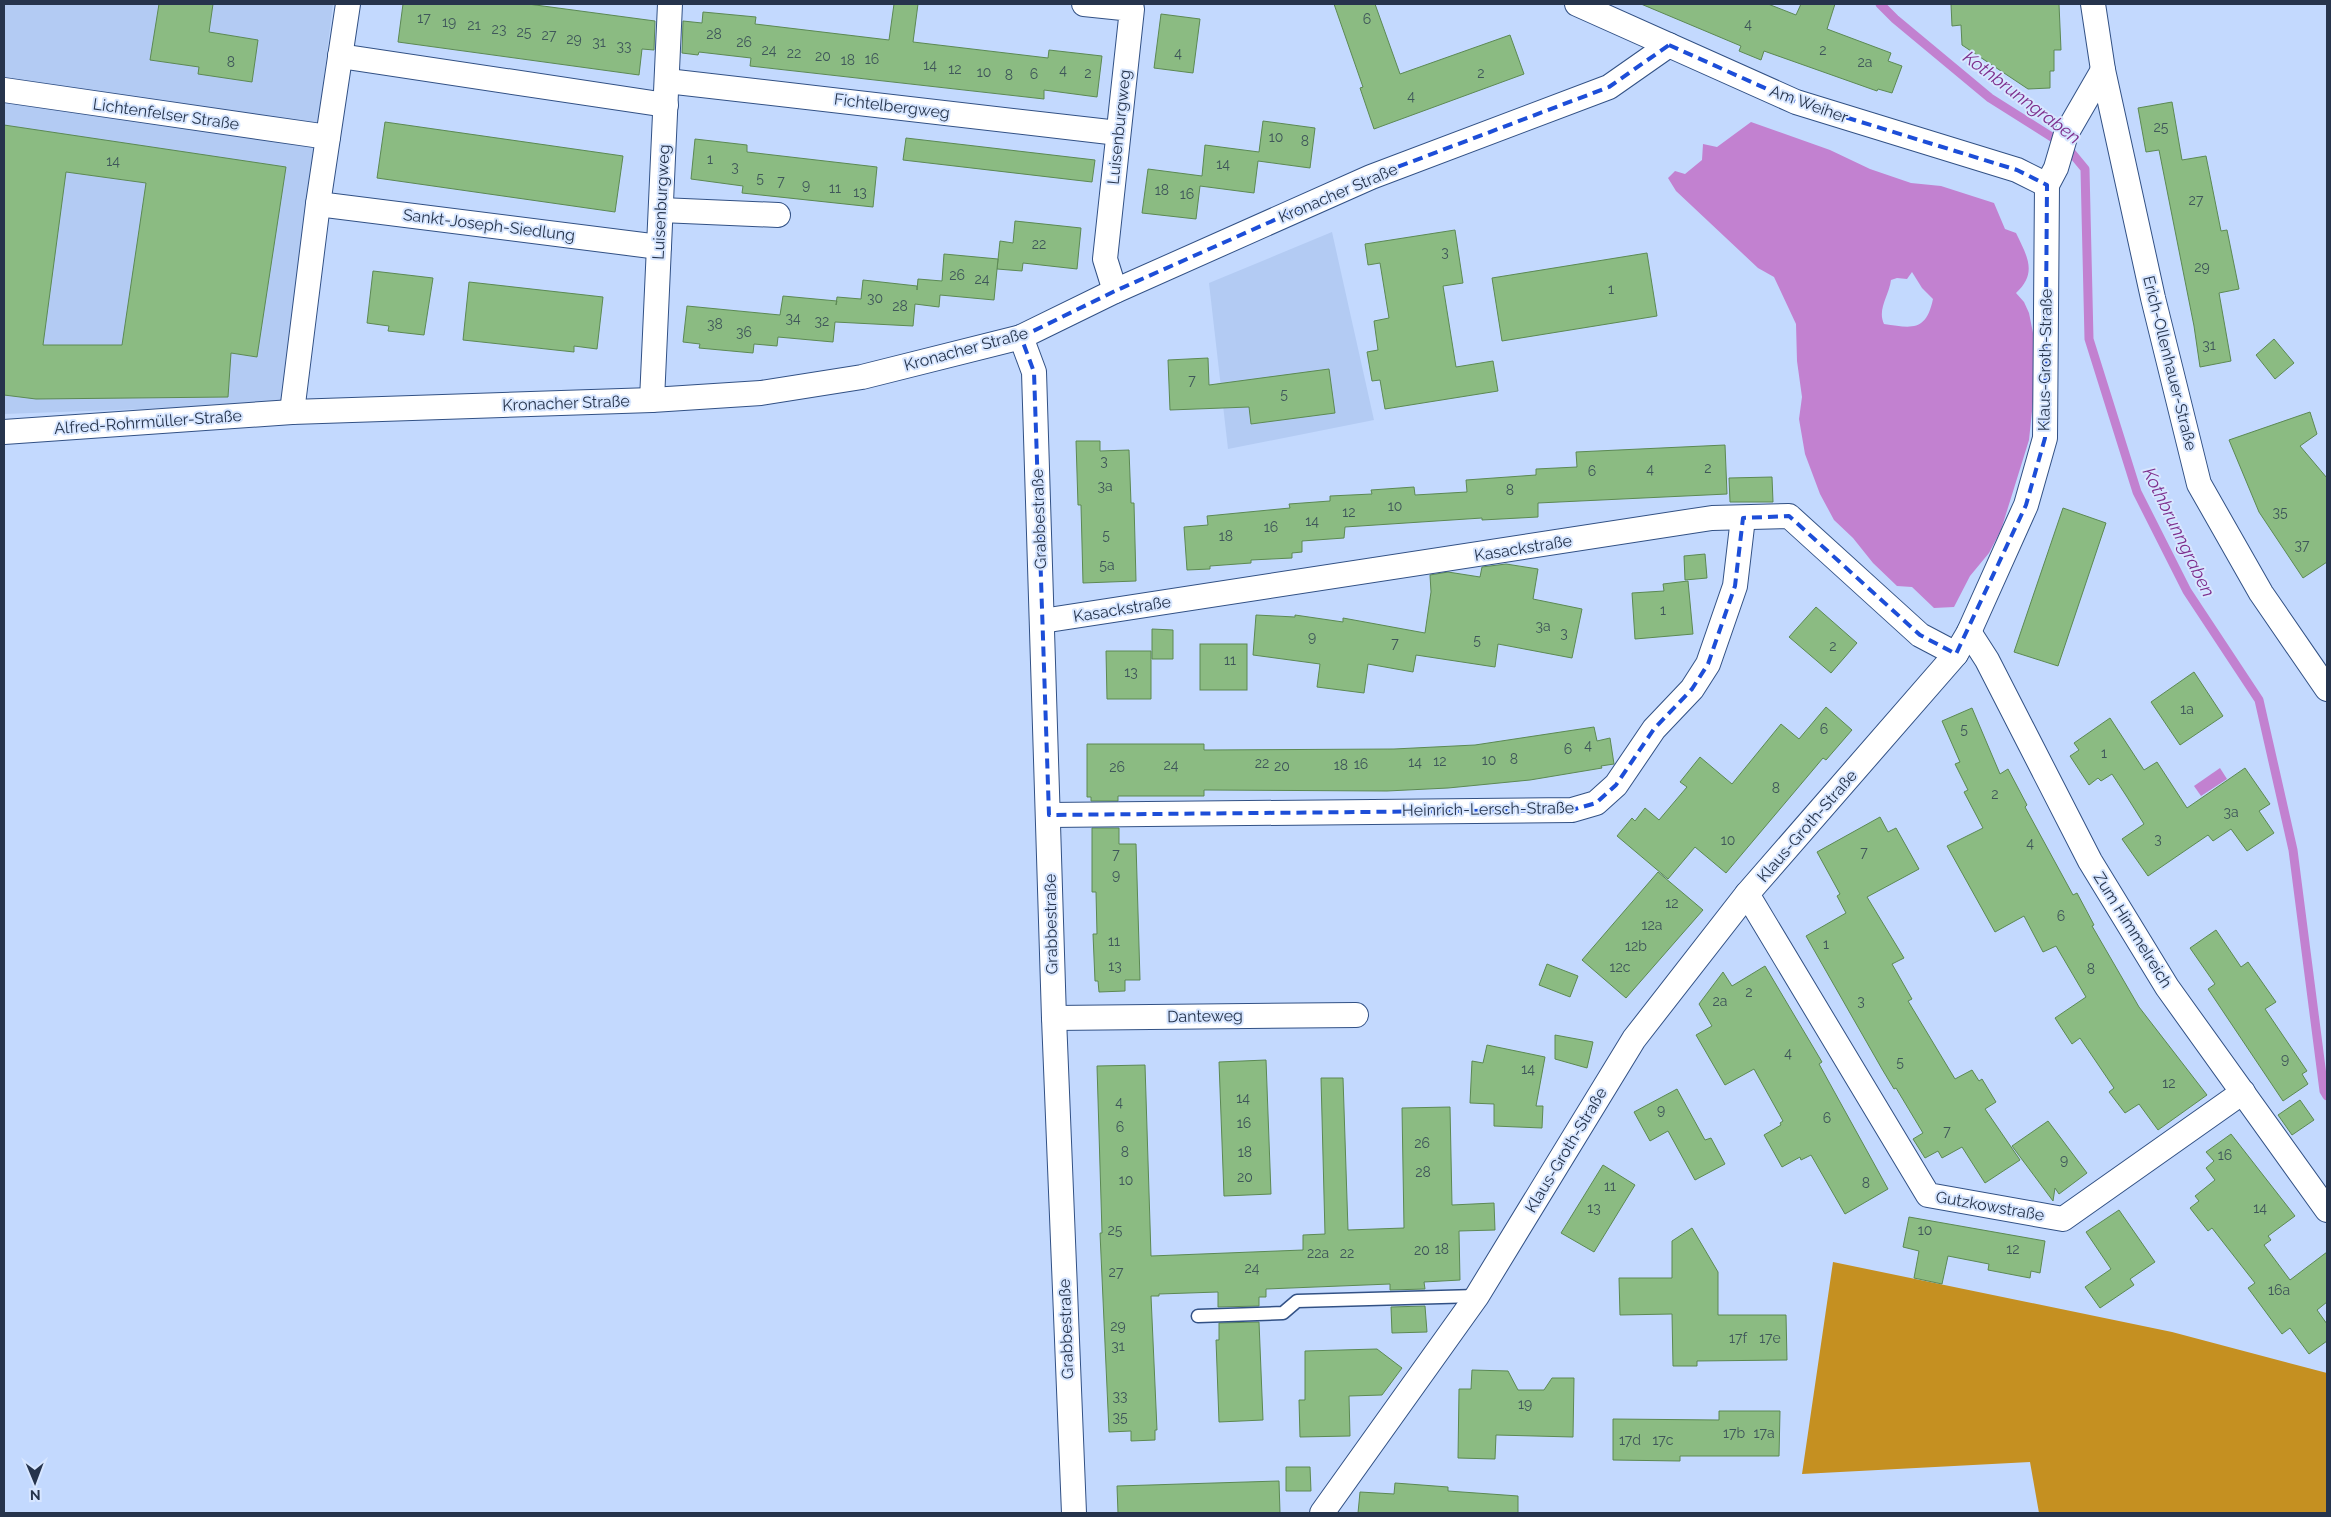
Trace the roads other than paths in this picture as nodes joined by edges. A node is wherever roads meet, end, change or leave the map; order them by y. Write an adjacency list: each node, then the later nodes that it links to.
1 (348, 4): 7 (street)
2 (670, 4): 9 (street, Luisenburgweg)
3 (1084, 4): 12 (street, Luisenburgweg)
4 (1577, 4): 6 (street, Am Weiher)
5 (2093, 4): 8 (street, Erich-Ollenhauer-Straße)
6 (1669, 45): 14 (street, Am Weiher); 19 (street, Kronacher Straße)
7 (340, 56): 11 (street); 13 (street)
8 (2103, 70): 14 (street, Klaus-Groth-Straße); 28 (street, Erich-Ollenhauer-Straße)
9 (667, 81): 11 (street, Luisenburgweg); 12 (street, Fichtelbergweg)
10 (4, 90): 13 (street, Lichtenfelser Straße)
11 (666, 105): 16 (street, Luisenburgweg)
12 (1118, 133): 19 (street, Luisenburgweg)
13 (328, 137): 15 (street)
14 (2052, 176): 26 (street, Klaus-Groth-Straße)
15 (318, 204): 18 (street, Sankt-Joseph-Siedlung); 22 (street)
16 (661, 210): 17 (street); 18 (street, Luisenburgweg)
17 (778, 215)
18 (659, 246): 21 (street, Luisenburgweg)
19 (1115, 291): 20 (street, Kronacher Straße)
20 (1021, 337): 21 (street, Kronacher Straße); 25 (street, Grabbestraße)
21 (652, 400): 22 (street, Kronacher Straße)
22 (292, 412): 23 (street, Alfred-Rohrmüller-Straße)
23 (4, 432)
24 (1743, 518): 25 (street, Kasackstraße); 27 (street, Kasackstraße); 29 (street, Heinrich-Lersch-Straße)
25 (1042, 621): 29 (street, Grabbestraße)
26 (1969, 632): 27 (street, Klaus-Groth-Straße); 33 (street, Zum Himmelreich)
27 (1956, 654): 30 (street, Klaus-Groth-Straße)
28 (2327, 689)
29 (1049, 815): 32 (street, Grabbestraße)
30 (1747, 894): 33 (street, Gutzkowstraße); 35 (street, Klaus-Groth-Straße)
31 (1356, 1015): 32 (street, Danteweg)
32 (1054, 1018): 37 (street, Grabbestraße)
33 (2243, 1092): 34 (street, Zum Himmelreich)
34 (2327, 1210)
35 (1476, 1296): 36 (lane); 38 (street, Klaus-Groth-Straße)
36 (1198, 1316)
37 (1074, 1513)
38 (1322, 1513)

